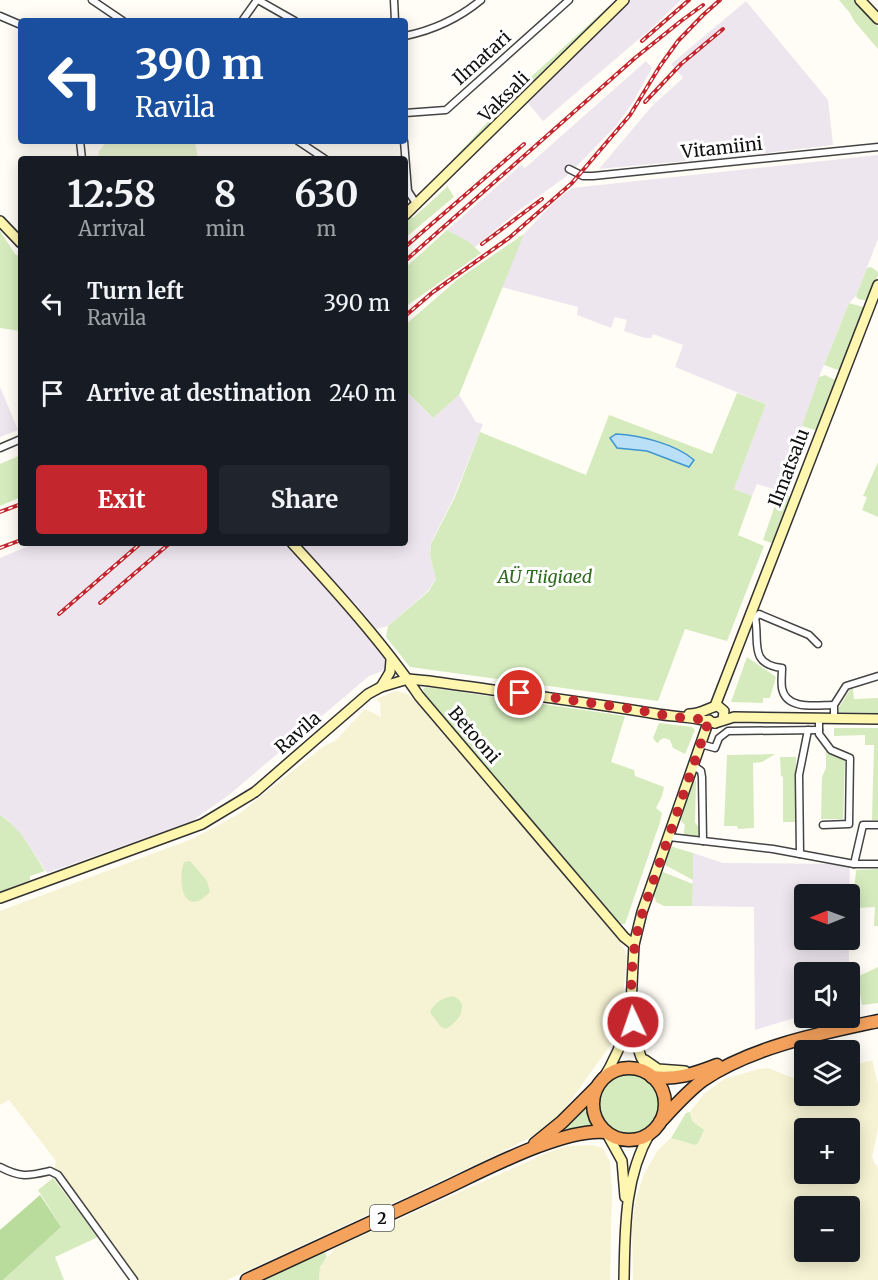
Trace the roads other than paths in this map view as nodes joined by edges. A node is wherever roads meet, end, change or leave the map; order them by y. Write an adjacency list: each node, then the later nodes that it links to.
1 (92, 0): 10 (street)
2 (258, 0): 11 (street); 12 (street)
3 (394, 0): 13 (street)
4 (481, 0): 17 (street)
5 (569, 0): 18 (street, Ilmatari)
6 (624, 0): 24 (street, Vaksali)
7 (860, 0): 8 (street)
8 (870, 10): 14 (street); 16 (street)
9 (0, 16): 15 (street)
10 (119, 18)
11 (244, 18)
12 (290, 18)
13 (395, 18)
14 (878, 19)
15 (18, 24)
16 (878, 24)
17 (408, 35)
18 (408, 113)
19 (302, 144): 21 (street)
20 (878, 147): 22 (street, Vitamiini)
21 (320, 156)
22 (569, 169)
23 (408, 191): 24 (street)
24 (417, 205): 25 (street, Vaksali)
25 (408, 213)
26 (0, 221): 27 (street)
27 (18, 239)
28 (878, 285): 29 (street, Ilmatsalu)
29 (874, 305): 33 (street, Ilmatsalu)
30 (18, 440): 31 (street)
31 (0, 448)
32 (295, 546): 35 (street, Betooni)
33 (752, 616): 34 (street); 39 (street); 40 (street, Ilmatsalu)
34 (818, 644)
35 (391, 660): 37 (street, Betooni); 38 (street)
36 (878, 676): 39 (street)
37 (408, 679): 38 (street, Ravila); 40 (street, Ravila); 62 (street, Betooni)
38 (381, 687): 61 (street, Ravila)
39 (834, 705): 44 (street)
40 (717, 714): 41 (street, Ravila); 50 (street, Ilmatsalu); 51 (street, Ilmatsalu)
41 (739, 717): 42 (street, Ravila); 47 (street)
42 (800, 718): 43 (street, Ravila); 46 (street)
43 (819, 718): 44 (street, Ravila); 49 (street)
44 (834, 718): 45 (street, Ravila)
45 (878, 719)
46 (800, 729): 47 (street); 48 (street)
47 (743, 730): 50 (street)
48 (808, 730): 49 (street); 58 (street)
49 (819, 730): 52 (street)
50 (704, 746): 51 (street, Ilmatsalu)
51 (694, 766): 56 (street, Ilmatsalu); 57 (street)
52 (849, 824): 53 (street); 54 (street)
53 (823, 825)
54 (863, 825): 55 (street); 59 (street)
55 (878, 825)
56 (669, 837): 57 (street); 62 (street, Ilmatsalu)
57 (703, 842): 58 (street)
58 (800, 854): 59 (street)
59 (854, 864): 60 (street)
60 (878, 864)
61 (0, 898)
62 (634, 945): 63 (street, Ilmatsalu)
63 (631, 1005): 67 (street, Ilmatsalu); 69 (street, Ilmatsalu)
64 (878, 1013): 66 (highway)
65 (878, 1021): 70 (highway)
66 (742, 1055): 67 (street); 68 (highway)
67 (641, 1057): 68 (street, Ilmatsalu)
68 (652, 1077): 69 (highway); 70 (highway)
69 (600, 1084): 71 (highway); 73 (highway, 2)
70 (660, 1122): 72 (highway)
71 (606, 1132): 72 (highway); 73 (highway, 2); 75 (street)
72 (650, 1133): 75 (street)
73 (517, 1155): 77 (highway, 2)
74 (0, 1167): 76 (street)
75 (626, 1215): 78 (street)
76 (134, 1280)
77 (247, 1280)
78 (624, 1280)

